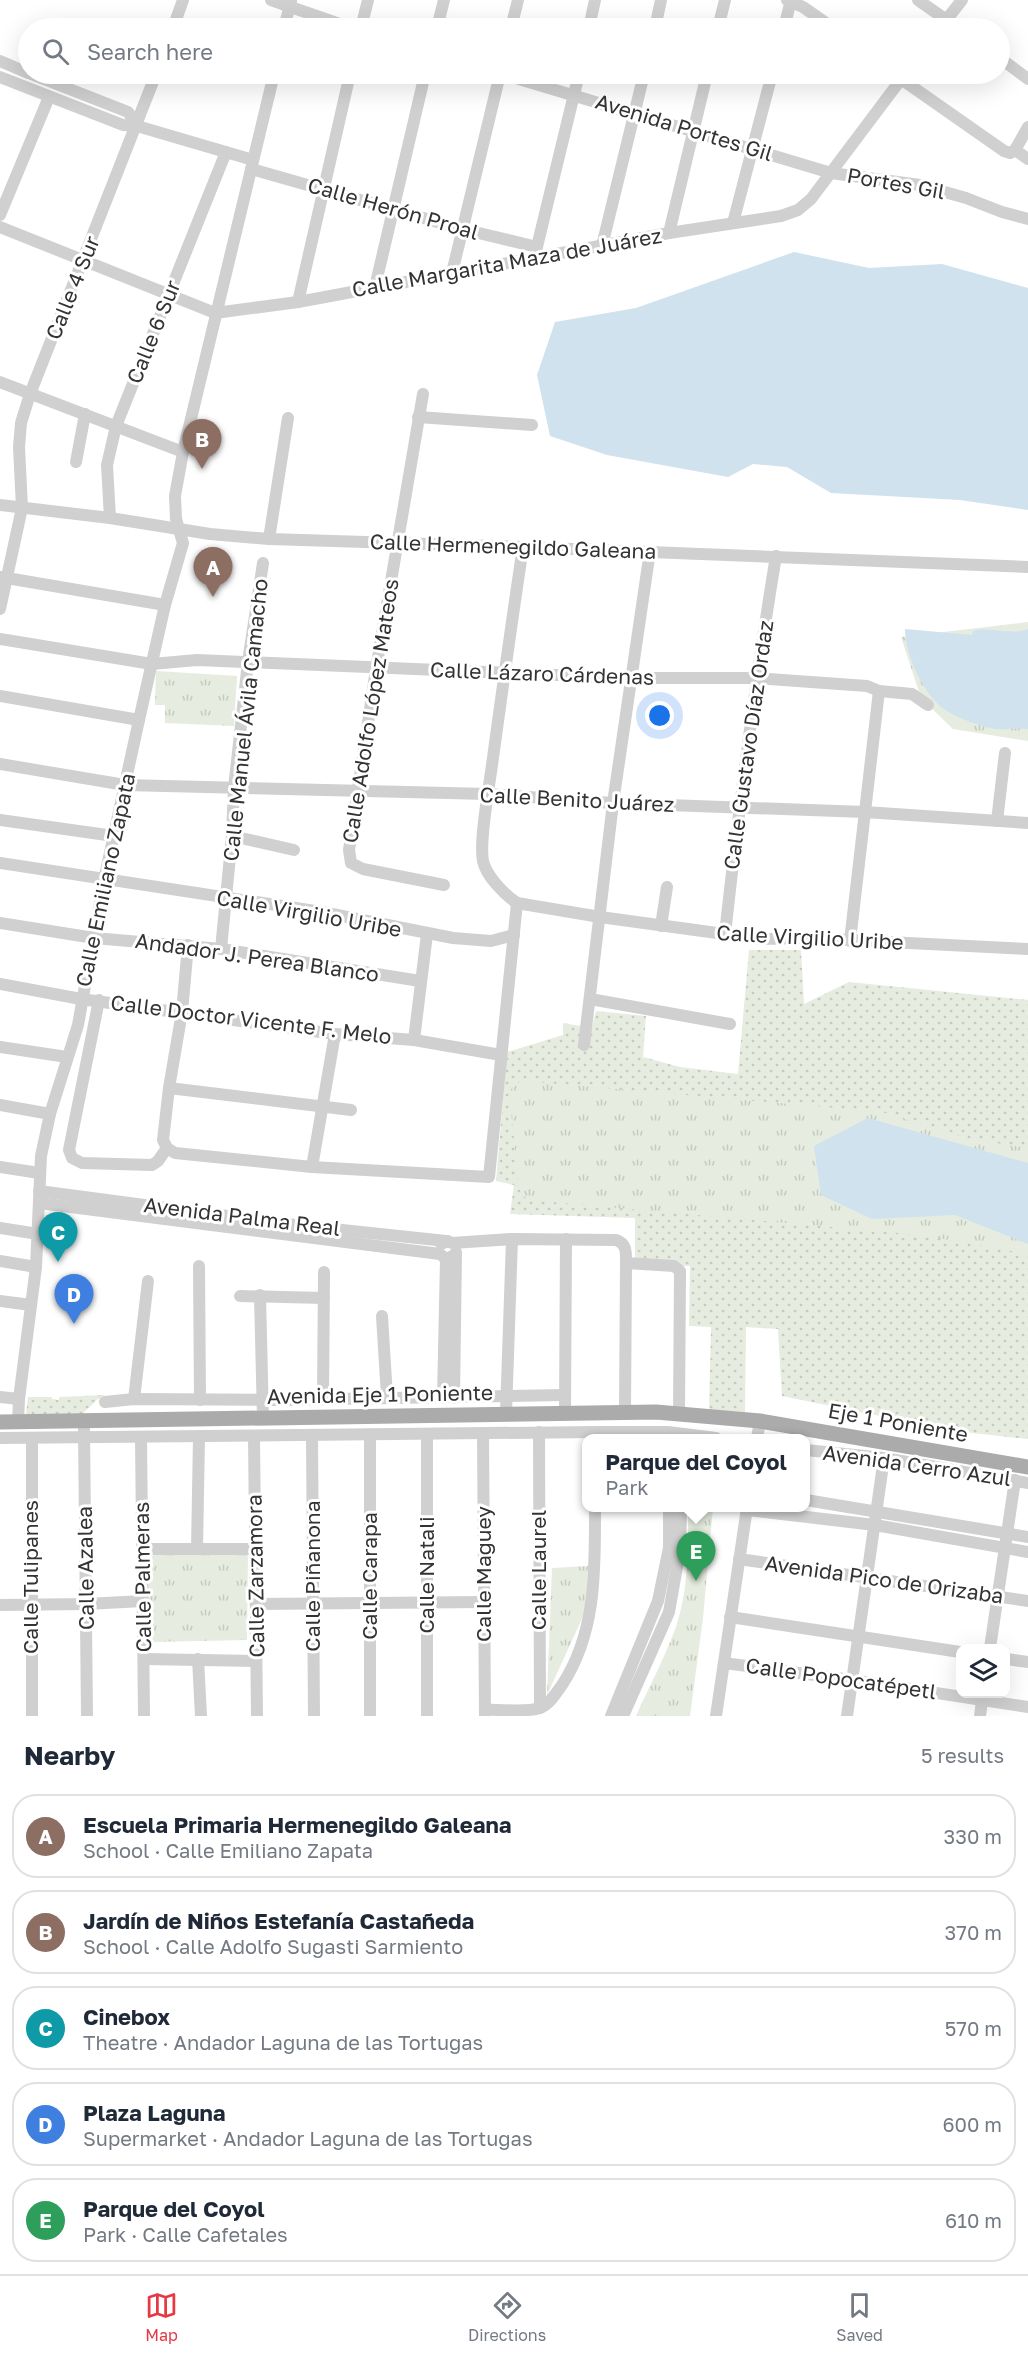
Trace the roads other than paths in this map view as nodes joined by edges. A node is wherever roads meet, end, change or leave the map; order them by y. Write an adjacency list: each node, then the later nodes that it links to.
1 (183, 0): 13 (street)
2 (271, 0): 12 (street)
3 (368, 0): 16 (street)
4 (444, 0): 17 (street)
5 (518, 0): 18 (street)
6 (595, 0): 19 (street)
7 (661, 0): 20 (street)
8 (725, 0): 21 (street)
9 (790, 0): 22 (street); 23 (street)
10 (918, 0): 24 (street)
11 (962, 0): 25 (street)
12 (290, 3): 14 (street); 15 (street)
13 (177, 18)
14 (286, 18)
15 (327, 18)
16 (364, 18)
17 (440, 18)
18 (514, 18)
19 (591, 18)
20 (657, 18)
21 (720, 18)
22 (786, 18)
23 (819, 18)
24 (937, 18)
25 (948, 18)
26 (0, 61): 28 (street)
27 (1010, 66): 30 (street)
28 (18, 68)
29 (0, 77): 45 (street, Calle Herón Proal)
30 (1028, 79)
31 (58, 84): 47 (street)
32 (152, 84): 47 (street, Calle 4 Sur)
33 (272, 84): 54 (street, Calle Emiliano Zapata)
34 (348, 84): 56 (street)
35 (423, 84): 57 (street)
36 (498, 84): 62 (street)
37 (538, 84): 44 (street, Avenida Portes Gil)
38 (576, 84): 44 (street)
39 (642, 84): 46 (street)
40 (705, 84): 49 (street)
41 (769, 84): 50 (street)
42 (894, 84): 55 (street)
43 (913, 84): 52 (street)
44 (574, 94): 46 (street, Avenida Portes Gil); 65 (street)
45 (49, 97): 47 (street, Calle Herón Proal); 58 (street)
46 (635, 113): 49 (street, Avenida Portes Gil); 64 (street)
47 (137, 126): 51 (street, Calle Herón Proal); 66 (street, Calle 4 Sur)
48 (1028, 127): 52 (street)
49 (693, 131): 50 (street, Avenida Portes Gil); 63 (street)
50 (752, 150): 55 (street, Avenida Portes Gil); 60 (street)
51 (226, 152): 54 (street, Calle Herón Proal); 69 (street, Calle 6 Sur)
52 (1012, 152): 53 (street)
53 (1028, 159)
54 (252, 164): 56 (street, Calle Herón Proal); 71 (street, Calle Emiliano Zapata)
55 (831, 173): 59 (street, Portes Gil); 60 (street, Calle Margarita Maza de Juárez)
56 (322, 188): 57 (street, Calle Herón Proal); 70 (street)
57 (392, 209): 62 (street, Calle Herón Proal); 68 (street)
58 (0, 215)
59 (1028, 219)
60 (733, 223): 63 (street, Calle Margarita Maza de Juárez)
61 (0, 227): 66 (street)
62 (462, 229): 65 (street, Calle Herón Proal); 67 (street)
63 (669, 233): 64 (street, Calle Margarita Maza de Juárez)
64 (602, 246): 65 (street, Calle Margarita Maza de Juárez)
65 (536, 253): 67 (street, Calle Margarita Maza de Juárez)
66 (84, 259): 69 (street); 73 (street, Calle 4 Sur)
67 (452, 273): 68 (street, Calle Margarita Maza de Juárez)
68 (375, 287): 70 (street, Calle Margarita Maza de Juárez)
69 (170, 294): 71 (street); 79 (street, Calle 6 Sur)
70 (298, 302): 71 (street, Calle Margarita Maza de Juárez)
71 (215, 313): 80 (street, Calle Emiliano Zapata)
72 (0, 382): 73 (street)
73 (30, 394): 75 (street); 83 (street, Calle 4 Sur)
74 (423, 394): 76 (street, Calle Adolfo López Mateos)
75 (85, 414): 79 (street); 81 (street)
76 (418, 417): 78 (street); 87 (street, Calle Adolfo López Mateos)
77 (288, 418): 86 (street)
78 (532, 425)
79 (116, 426): 80 (street); 84 (street, Calle 6 Sur)
80 (183, 452): 85 (street, Calle Emiliano Zapata)
81 (76, 462)
82 (0, 505): 83 (street, Calle Hermenegildo Galeana)
83 (22, 508): 84 (street, Calle Hermenegildo Galeana); 93 (street, Calle 4 Sur)
84 (110, 518): 85 (street, Calle Hermenegildo Galeana)
85 (179, 529): 86 (street, Calle Hermenegildo Galeana); 94 (street, Calle Emiliano Zapata)
86 (269, 539): 87 (street, Calle Hermenegildo Galeana)
87 (397, 543): 88 (street, Calle Hermenegildo Galeana); 99 (street, Calle Adolfo López Mateos)
88 (523, 547): 89 (street, Calle Hermenegildo Galeana); 100 (street)
89 (650, 552): 90 (street, Calle Hermenegildo Galeana); 101 (street)
90 (776, 556): 92 (street, Calle Hermenegildo Galeana); 102 (street, Calle Gustavo Díaz Ordaz)
91 (263, 563): 97 (street, Calle Manuel Ávila Camacho)
92 (1028, 567)
93 (4, 577): 94 (street); 95 (street, Calle 4 Sur)
94 (165, 605): 98 (street, Calle Emiliano Zapata)
95 (0, 609)
96 (0, 639): 98 (street, Calle Lázaro Cárdenas)
97 (248, 662): 98 (street, Calle Lázaro Cárdenas); 99 (street, Calle Lázaro Cárdenas); 110 (street, Calle Manuel Ávila Camacho)
98 (152, 664): 106 (street, Calle Emiliano Zapata)
99 (376, 669): 100 (street, Calle Lázaro Cárdenas); 111 (street, Calle Adolfo López Mateos)
100 (505, 672): 101 (street, Calle Lázaro Cárdenas); 112 (street)
101 (630, 678): 102 (street, Calle Lázaro Cárdenas); 113 (street)
102 (756, 678): 103 (street, Calle Lázaro Cárdenas); 114 (street, Calle Gustavo Díaz Ordaz)
103 (879, 691): 105 (street, Calle Lázaro Cárdenas); 115 (street)
104 (0, 696): 106 (street)
105 (928, 705)
106 (139, 720): 109 (street, Calle Emiliano Zapata)
107 (1005, 753): 117 (street)
108 (0, 764): 109 (street, Calle Benito Juárez)
109 (125, 785): 110 (street, Calle Benito Juárez); 119 (street, Calle Emiliano Zapata)
110 (234, 788): 111 (street, Calle Benito Juárez); 120 (street, Calle Manuel Ávila Camacho)
111 (358, 790): 112 (street, Calle Benito Juárez); 124 (street, Calle Adolfo López Mateos)
112 (488, 794): 113 (street, Calle Benito Juárez); 127 (street)
113 (613, 802): 114 (street, Calle Benito Juárez); 128 (street)
114 (738, 808): 115 (street, Calle Benito Juárez); 132 (street, Calle Gustavo Díaz Ordaz)
115 (864, 812): 117 (street, Calle Benito Juárez); 135 (street)
116 (0, 820): 119 (street)
117 (997, 821): 118 (street, Calle Benito Juárez)
118 (1028, 823)
119 (114, 836): 123 (street, Calle Emiliano Zapata)
120 (232, 836): 121 (street); 126 (street, Calle Manuel Ávila Camacho)
121 (294, 850)
122 (0, 863): 123 (street, Calle Virgilio Uribe)
123 (104, 880): 126 (street, Calle Virgilio Uribe); 134 (street, Calle Emiliano Zapata)
124 (444, 885)
125 (667, 887): 130 (street)
126 (227, 899): 131 (street, Calle Virgilio Uribe); 137 (street, Calle Manuel Ávila Camacho)
127 (518, 903): 128 (street, Calle Virgilio Uribe); 133 (street)
128 (600, 917): 130 (street, Calle Virgilio Uribe); 142 (street)
129 (0, 923): 134 (street, Andador J. Perea Blanco)
130 (661, 926): 132 (street, Calle Virgilio Uribe)
131 (427, 934): 133 (street, Calle Virgilio Uribe); 139 (street)
132 (725, 934): 135 (street, Calle Virgilio Uribe)
133 (514, 935): 150 (street)
134 (94, 938): 136 (street, Andador J. Perea Blanco); 141 (street, Calle Emiliano Zapata)
135 (850, 941): 138 (street, Calle Virgilio Uribe)
136 (188, 945): 137 (street, Andador J. Perea Blanco); 144 (street)
137 (222, 949): 139 (street, Andador J. Perea Blanco)
138 (1028, 950)
139 (420, 981): 147 (street)
140 (0, 984): 141 (street, Calle Doctor Vicente F. Melo)
141 (81, 999): 143 (street, Calle Doctor Vicente F. Melo); 151 (street, Calle Emiliano Zapata)
142 (590, 999): 145 (street); 148 (street)
143 (99, 1000): 144 (street, Calle Doctor Vicente F. Melo); 157 (street)
144 (182, 1012): 146 (street, Calle Doctor Vicente F. Melo); 152 (street)
145 (730, 1024)
146 (334, 1034): 147 (street, Calle Doctor Vicente F. Melo); 154 (street)
147 (414, 1041): 150 (street, Calle Doctor Vicente F. Melo)
148 (584, 1045)
149 (0, 1047): 151 (street)
150 (501, 1055): 159 (street)
151 (67, 1058): 156 (street, Calle Emiliano Zapata)
152 (168, 1088): 154 (street); 157 (street)
153 (0, 1105): 156 (street)
154 (323, 1106): 155 (street); 159 (street)
155 (351, 1110)
156 (50, 1114): 160 (street, Calle Emiliano Zapata)
157 (167, 1148): 159 (street)
158 (0, 1167): 160 (street)
159 (312, 1167)
160 (39, 1173): 161 (street, Calle Emiliano Zapata)
161 (39, 1197): 163 (street, Calle Emiliano Zapata); 166 (street)
162 (0, 1228): 163 (street)
163 (38, 1234): 170 (street, Calle Emiliano Zapata)
164 (512, 1239): 165 (street); 166 (street); 179 (street)
165 (566, 1239): 168 (street); 180 (street)
166 (448, 1250): 184 (street)
167 (0, 1261): 170 (street)
168 (626, 1263): 191 (street); 194 (street)
169 (199, 1266): 188 (street)
170 (36, 1267): 177 (street, Calle Emiliano Zapata)
171 (324, 1272): 175 (street)
172 (148, 1281): 186 (street)
173 (260, 1295): 174 (street); 175 (street); 189 (street)
174 (240, 1296)
175 (324, 1298): 187 (street)
176 (0, 1301): 177 (street)
177 (31, 1305): 185 (street, Calle Emiliano Zapata)
178 (382, 1316): 182 (street)
179 (507, 1395): 180 (street, Avenida Eje 1 Poniente); 183 (street, Avenida Eje 1 Poniente); 193 (street)
180 (565, 1395): 192 (street)
181 (0, 1397): 185 (street)
182 (387, 1397): 184 (street, Avenida Eje 1 Poniente); 187 (street, Avenida Eje 1 Poniente)
183 (480, 1397): 184 (street, Avenida Eje 1 Poniente); 195 (street)
184 (449, 1398)
185 (19, 1399): 200 (street, Calle Emiliano Zapata)
186 (134, 1399): 188 (street, Avenida Eje 1 Poniente); 190 (street, Avenida Eje 1 Poniente)
187 (322, 1399): 189 (street, Avenida Eje 1 Poniente)
188 (200, 1400): 189 (street, Avenida Eje 1 Poniente)
189 (262, 1400): 196 (street)
190 (105, 1402)
191 (626, 1411): 192 (main road, Avenida Eje 1 Poniente); 194 (main road, Avenida Eje 1 Poniente)
192 (565, 1412): 193 (main road, Avenida Eje 1 Poniente)
193 (506, 1413): 195 (main road, Avenida Eje 1 Poniente)
194 (679, 1413): 197 (main road, Avenida Eje 1 Poniente)
195 (481, 1414): 196 (main road, Avenida Eje 1 Poniente)
196 (262, 1419): 198 (main road, Avenida Eje 1 Poniente)
197 (760, 1420): 205 (street); 216 (main road, Eje 1 Poniente)
198 (84, 1421): 200 (main road, Avenida Eje 1 Poniente); 209 (street, Calle Azalea)
199 (0, 1422): 200 (main road, Avenida Eje 1 Poniente)
200 (18, 1423)
201 (539, 1432): 202 (street, Avenida Eje 1 Poniente); 204 (street, Avenida Eje 1 Poniente); 264 (street, Calle Laurel)
202 (483, 1433): 203 (street, Avenida Eje 1 Poniente); 241 (street, Calle Maguey)
203 (427, 1434): 206 (street, Avenida Eje 1 Poniente); 243 (street, Calle Natali)
204 (582, 1434)
205 (758, 1434)
206 (370, 1435): 208 (street, Avenida Eje 1 Poniente); 242 (street, Calle Carapa)
207 (254, 1436): 208 (street, Avenida Eje 1 Poniente); 211 (street, Avenida Eje 1 Poniente); 234 (street, Calle Zarzamora)
208 (312, 1436): 246 (street, Calle Piñanona)
209 (85, 1437): 210 (street, Avenida Eje 1 Poniente); 213 (street, Avenida Eje 1 Poniente); 244 (street, Calle Azalea)
210 (141, 1437): 211 (street, Avenida Eje 1 Poniente); 232 (street, Calle Palmeras)
211 (199, 1437): 233 (street)
212 (0, 1438): 213 (street, Avenida Eje 1 Poniente)
213 (32, 1438): 248 (street, Calle Tulipanes)
214 (810, 1450): 215 (street, Avenida Cerro Azul)
215 (884, 1458): 217 (street, Avenida Cerro Azul); 220 (street)
216 (1028, 1467)
217 (1015, 1480): 218 (street, Avenida Cerro Azul); 228 (street)
218 (1028, 1483)
219 (810, 1501): 220 (street)
220 (877, 1511): 226 (street); 227 (street)
221 (595, 1512): 264 (street)
222 (669, 1512): 274 (street)
223 (681, 1512): 275 (street)
224 (747, 1512): 236 (street)
225 (771, 1512): 227 (street)
226 (938, 1522): 228 (street); 229 (street)
227 (874, 1525): 229 (street); 237 (street)
228 (1007, 1533): 230 (street); 231 (street)
229 (936, 1536): 231 (street)
230 (1028, 1537)
231 (1005, 1547): 235 (street); 238 (street)
232 (142, 1549): 233 (street); 239 (street, Calle Palmeras)
233 (197, 1549): 234 (street)
234 (255, 1549): 245 (street, Calle Zarzamora)
235 (1028, 1552)
236 (739, 1559): 237 (street, Avenida Pico de Orizaba); 249 (street)
237 (867, 1578): 238 (street, Avenida Pico de Orizaba); 250 (street)
238 (998, 1596): 240 (street, Avenida Pico de Orizaba); 251 (street)
239 (143, 1601): 244 (street); 253 (street, Calle Palmeras)
240 (1028, 1601)
241 (484, 1602): 243 (street); 265 (street, Calle Maguey)
242 (370, 1603): 243 (street); 246 (street); 272 (street, Calle Carapa)
243 (428, 1603): 273 (street, Calle Natali)
244 (86, 1604): 248 (street); 267 (street, Calle Azalea)
245 (256, 1604): 246 (street); 256 (street, Calle Zarzamora)
246 (313, 1604): 271 (street, Calle Piñanona)
247 (0, 1605): 248 (street)
248 (30, 1605): 266 (street, Calle Tulipanes)
249 (730, 1617): 250 (street); 258 (street)
250 (858, 1636): 252 (street); 259 (street)
251 (991, 1644)
252 (956, 1651)
253 (144, 1659): 254 (street); 268 (street, Calle Palmeras)
254 (198, 1659): 256 (street); 269 (street)
255 (1010, 1660): 257 (street)
256 (256, 1661): 270 (street, Calle Zarzamora)
257 (1028, 1662)
258 (724, 1663): 259 (street, Calle Popocatépetl); 276 (street)
259 (852, 1680): 260 (street, Calle Popocatépetl); 277 (street)
260 (956, 1693)
261 (983, 1698): 278 (street)
262 (991, 1698): 263 (street, Calle Popocatépetl)
263 (1028, 1707)
264 (540, 1708): 265 (street)
265 (485, 1713)
266 (32, 1716)
267 (87, 1716)
268 (144, 1716)
269 (201, 1716)
270 (257, 1716)
271 (314, 1716)
272 (370, 1716)
273 (427, 1716)
274 (611, 1716)
275 (623, 1716)
276 (716, 1716)
277 (847, 1716)
278 (980, 1716)

